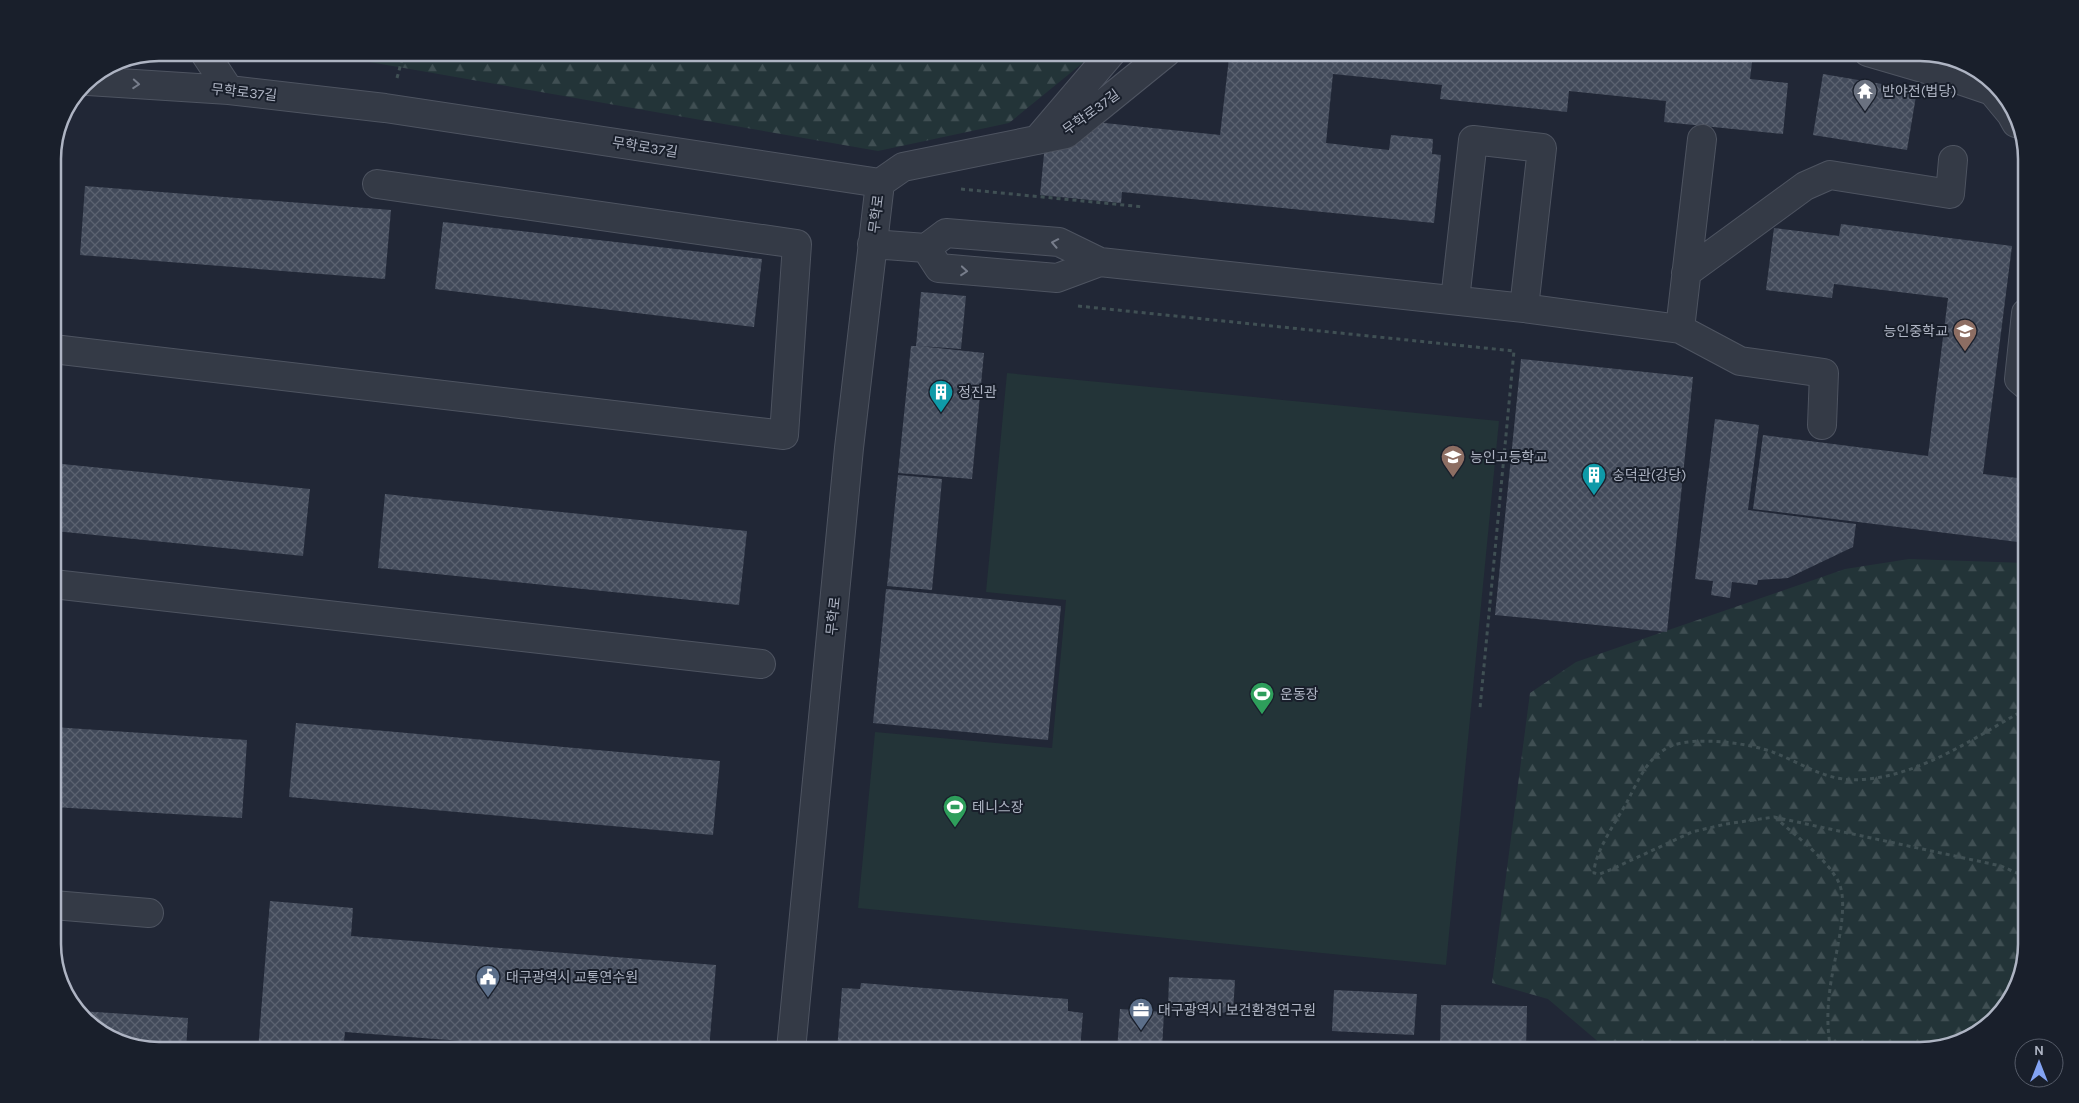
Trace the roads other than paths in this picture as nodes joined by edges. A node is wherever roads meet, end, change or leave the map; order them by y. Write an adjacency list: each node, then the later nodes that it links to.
1 (210, 61): 7 (street)
2 (1104, 61): 9 (street)
3 (1155, 61): 9 (street, 무학로37길)
4 (1899, 61): 6 (street)
5 (100, 82): 7 (street, 무학로37길, one-way to 7)
6 (1987, 89)
7 (230, 90): 11 (street, 무학로37길)
8 (1702, 139): 16 (street)
9 (1037, 140): 11 (street, 무학로37길)
10 (1953, 160): 16 (street)
11 (880, 183): 13 (street, 무학로)
12 (377, 184): 20 (street)
13 (872, 244): 14 (street); 26 (street, 무학로)
14 (926, 248): 15 (street, one-way to 14); 15 (street, one-way to 15)
15 (1100, 262): 17 (street)
16 (1686, 273): 19 (street)
17 (1455, 300): 18 (street); 18 (street)
18 (1524, 308): 19 (street)
19 (1680, 329): 21 (street)
20 (61, 350)
21 (1822, 425)
22 (61, 585): 23 (street)
23 (761, 664)
24 (61, 906): 25 (street)
25 (149, 913)
26 (792, 1042)

